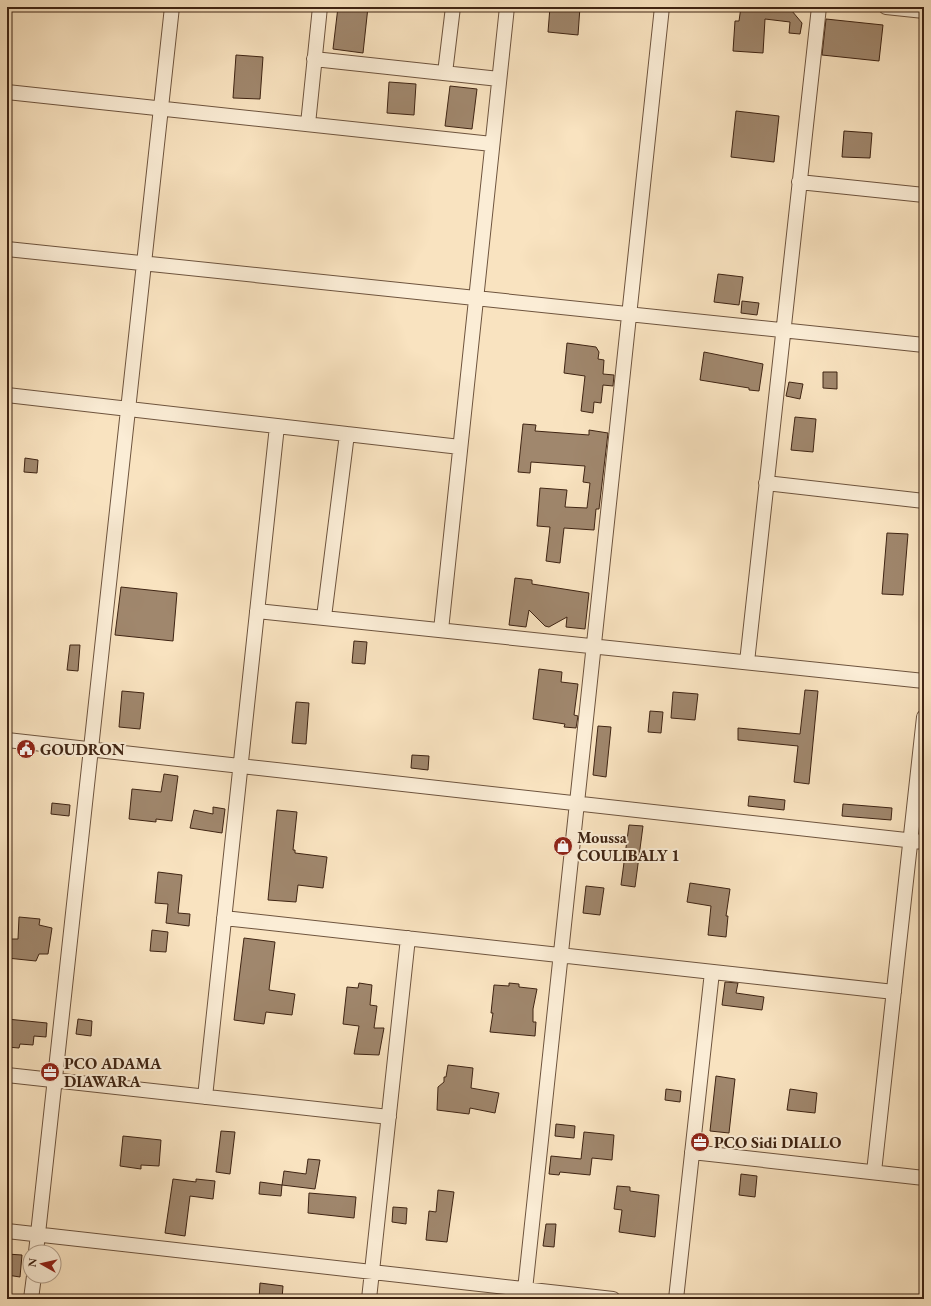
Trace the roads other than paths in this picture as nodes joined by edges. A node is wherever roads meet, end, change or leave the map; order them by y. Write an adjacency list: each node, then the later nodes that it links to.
1 (172, 7): 13 (street)
2 (320, 7): 9 (street)
3 (452, 7): 10 (street)
4 (507, 7): 11 (street)
5 (662, 7): 21 (street)
6 (818, 7): 16 (street)
7 (886, 7): 8 (street)
8 (924, 11)
9 (314, 59): 10 (street); 14 (street)
10 (445, 73): 11 (street)
11 (499, 79): 15 (street)
12 (7, 92): 13 (street)
13 (161, 109): 14 (street); 19 (street)
14 (308, 124): 15 (street)
15 (492, 144): 20 (street)
16 (799, 182): 17 (street); 22 (street)
17 (924, 195)
18 (7, 249): 19 (street)
19 (144, 262): 20 (street); 25 (street)
20 (476, 297): 21 (street); 28 (street)
21 (630, 314): 22 (street); 34 (street)
22 (783, 330): 23 (street); 29 (street)
23 (924, 345)
24 (7, 395): 25 (street)
25 (128, 409): 26 (street); 39 (street)
26 (277, 426): 27 (street); 31 (street)
27 (347, 434): 28 (street); 32 (street)
28 (460, 447): 33 (street)
29 (766, 483): 30 (street); 35 (street)
30 (924, 501)
31 (257, 610): 32 (street); 40 (street)
32 (324, 617): 33 (street)
33 (441, 630): 34 (street)
34 (594, 646): 35 (street); 41 (street)
35 (746, 662): 36 (street)
36 (924, 681)
37 (924, 717): 42 (street)
38 (7, 740): 39 (street)
39 (91, 750): 40 (street); 49 (street)
40 (241, 766): 41 (street); 43 (street)
41 (577, 804): 42 (street); 45 (street)
42 (917, 841): 47 (street)
43 (224, 918): 44 (street); 50 (street)
44 (408, 938): 45 (street); 51 (street)
45 (561, 955): 46 (street); 60 (street)
46 (712, 972): 47 (street); 52 (street)
47 (894, 992): 53 (street)
48 (7, 1075): 49 (street)
49 (55, 1081): 50 (street); 56 (street)
50 (204, 1097): 51 (street)
51 (389, 1117): 58 (street)
52 (692, 1152): 53 (street); 64 (street)
53 (874, 1172): 54 (street)
54 (924, 1178)
55 (7, 1231): 56 (street)
56 (38, 1236): 57 (street); 58 (street)
57 (37, 1244)
58 (372, 1272): 60 (street); 62 (street)
59 (33, 1284): 61 (street)
60 (524, 1294): 63 (street)
61 (31, 1299)
62 (369, 1299)
63 (613, 1299)
64 (676, 1299)

